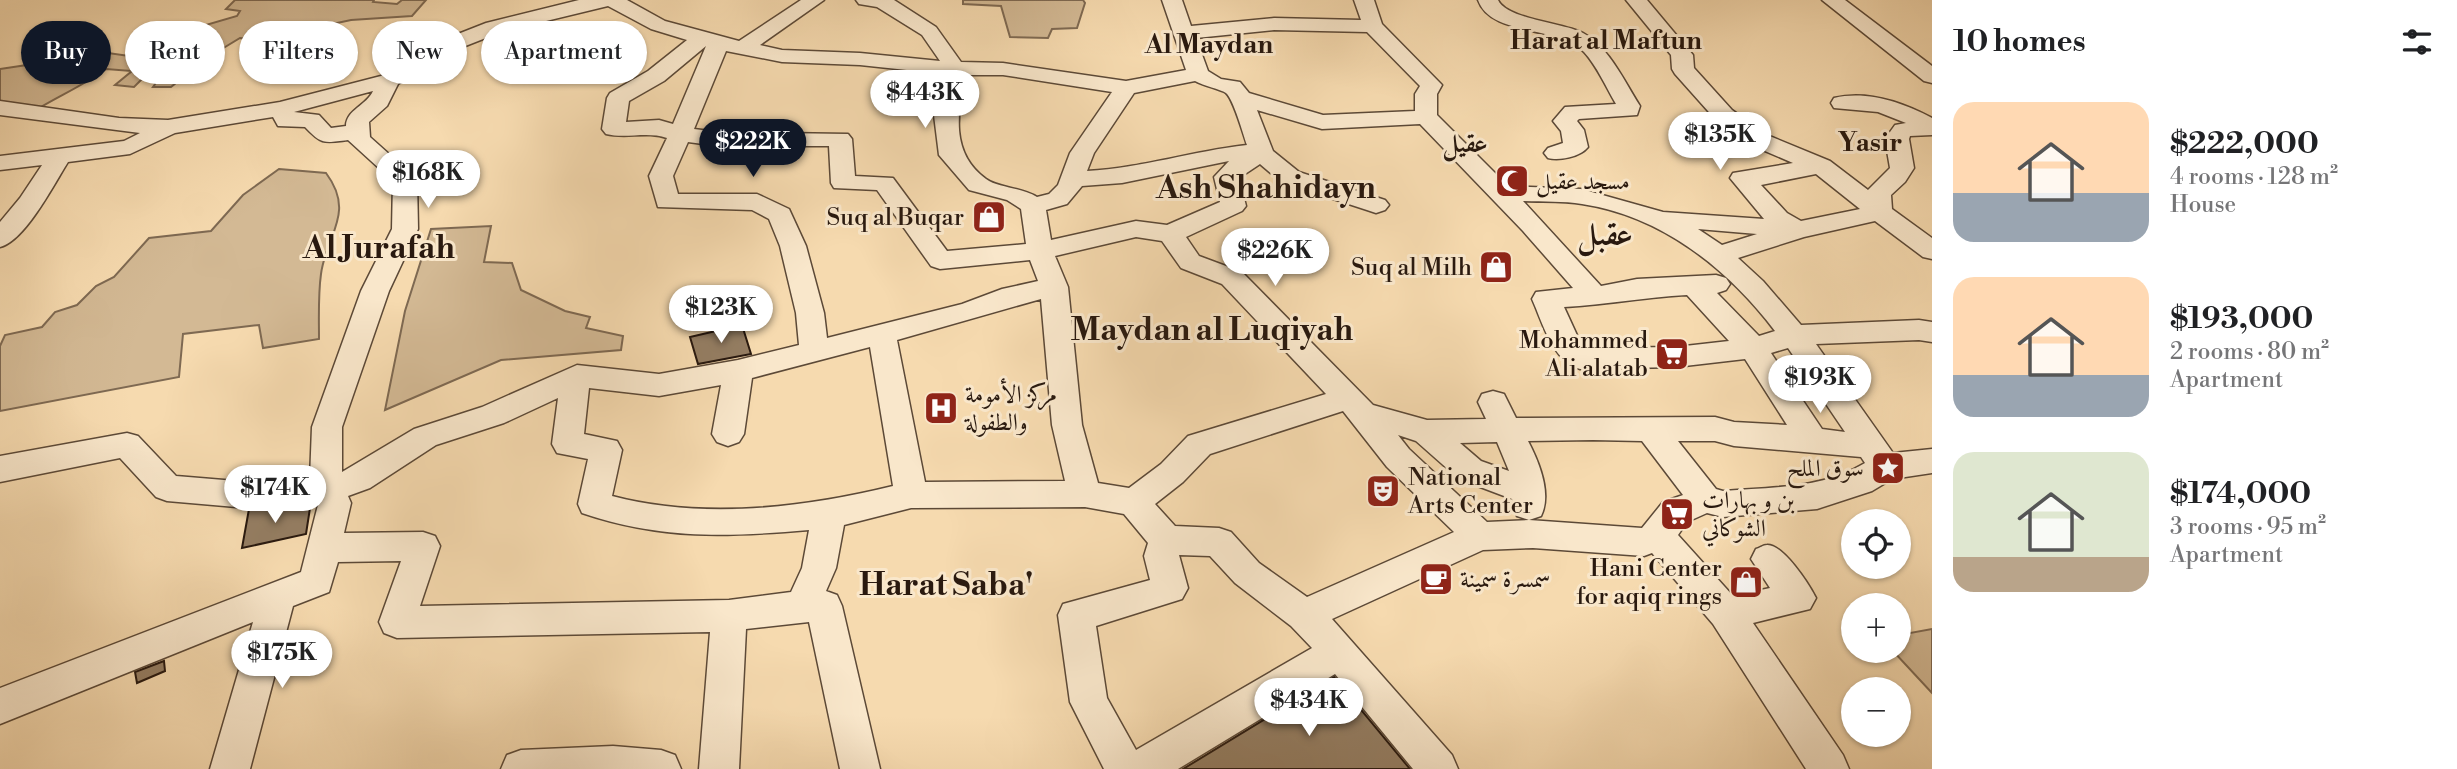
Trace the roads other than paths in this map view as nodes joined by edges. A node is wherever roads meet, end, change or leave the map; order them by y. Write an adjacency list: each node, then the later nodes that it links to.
1 (610, 0): 11 (street); 12 (street)
2 (814, 0): 13 (street)
3 (866, 0): 14 (street)
4 (1172, 0): 10 (street)
5 (1364, 0): 9 (street)
6 (1488, 0): 30 (street)
7 (1636, 0): 33 (street)
8 (1832, 0): 16 (street)
9 (1373, 26): 10 (street); 24 (street)
10 (1182, 33): 15 (street)
11 (467, 38)
12 (710, 41): 13 (street); 28 (street); 28 (street)
13 (744, 47): 14 (street)
14 (956, 69): 19 (street); 37 (street)
15 (1198, 74): 19 (street); 20 (street)
16 (1932, 76)
17 (376, 84): 23 (street)
18 (386, 84): 27 (street)
19 (1126, 88): 34 (street)
20 (1241, 98): 24 (street); 29 (street)
21 (1842, 103): 26 (street)
22 (0, 108): 25 (street)
23 (281, 109): 25 (street); 27 (street)
24 (1426, 117): 35 (street)
25 (169, 127): 31 (street)
26 (1932, 128): 38 (street)
27 (358, 131): 67 (street)
28 (678, 134): 43 (street); 54 (street)
29 (1261, 152): 34 (street); 36 (street); 41 (street)
30 (1556, 153)
31 (59, 157): 32 (street); 42 (street)
32 (0, 163)
33 (1821, 166): 38 (street); 40 (street)
34 (1072, 179): 37 (street)
35 (1502, 193): 39 (street); 49 (street)
36 (1376, 205)
37 (1033, 206): 43 (street)
38 (1881, 212): 40 (street); 44 (street)
39 (1651, 216): 40 (street); 45 (street)
40 (1798, 230): 45 (street)
41 (1170, 233): 43 (street); 58 (street)
42 (0, 239)
43 (1040, 251): 47 (street)
44 (1932, 251)
45 (1717, 256): 46 (street)
46 (1744, 279): 48 (street); 52 (street)
47 (1054, 287): 51 (street); 69 (street)
48 (1696, 287): 49 (street); 53 (street)
49 (1595, 296): 53 (street)
50 (1932, 332): 52 (street)
51 (882, 335): 54 (street); 70 (street)
52 (1796, 335): 53 (street); 64 (street)
53 (1753, 348): 63 (street)
54 (814, 353): 55 (street)
55 (738, 371): 56 (street); 62 (street)
56 (577, 376): 67 (street); 73 (street)
57 (1493, 402): 60 (street)
58 (1355, 405): 61 (street); 72 (street); 75 (street)
59 (1651, 430): 60 (street); 63 (street); 71 (street)
60 (1507, 431): 61 (street); 68 (street)
61 (1427, 432): 68 (street)
62 (728, 434)
63 (1812, 439): 64 (street)
64 (1878, 456): 65 (street); 71 (street)
65 (1932, 461)
66 (0, 469): 67 (street)
67 (326, 491): 78 (street)
68 (1527, 491): 74 (street)
69 (1085, 494): 70 (street); 72 (street)
70 (911, 495): 73 (street)
71 (1706, 500): 76 (street)
72 (1134, 502): 77 (street)
73 (829, 515): 81 (street)
74 (1532, 534): 75 (street); 76 (street)
75 (1480, 536): 83 (street)
76 (1658, 536): 82 (street)
77 (1166, 540): 83 (street); 92 (street)
78 (323, 548): 80 (street); 84 (street)
79 (1768, 559): 82 (street)
80 (278, 596): 86 (street); 87 (street)
81 (802, 606): 84 (street); 91 (street)
82 (1726, 613): 95 (street)
83 (1304, 615): 85 (street)
84 (729, 616): 90 (street)
85 (1339, 652): 93 (street); 94 (street)
86 (0, 706)
87 (230, 769)
88 (521, 769): 89 (street)
89 (661, 769)
90 (719, 769)
91 (860, 769)
92 (1125, 769)
93 (1141, 769)
94 (1438, 769)
95 (1829, 769)

